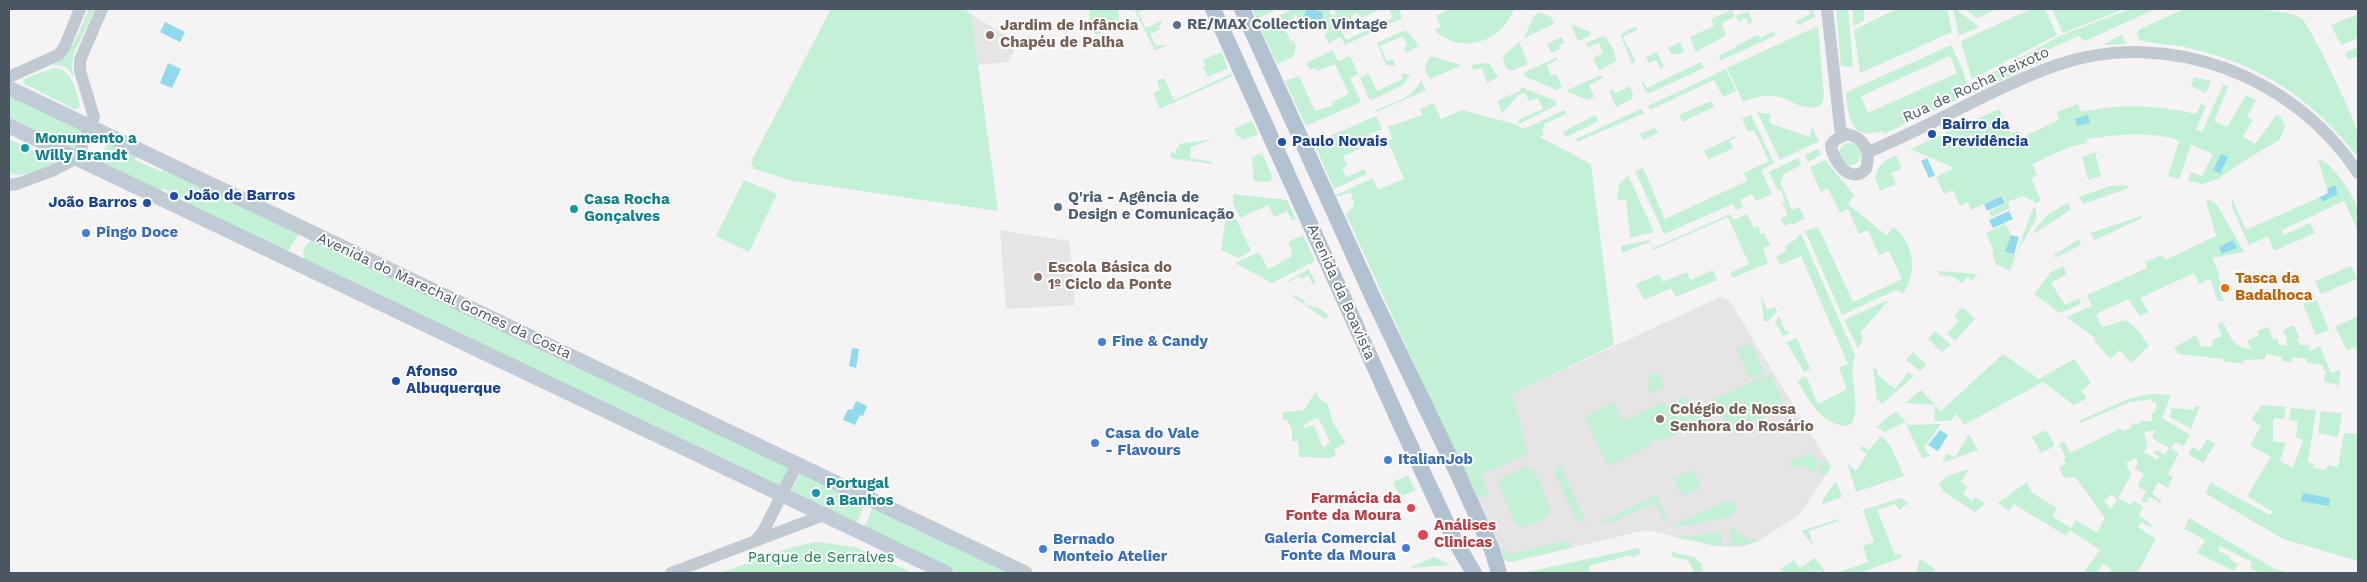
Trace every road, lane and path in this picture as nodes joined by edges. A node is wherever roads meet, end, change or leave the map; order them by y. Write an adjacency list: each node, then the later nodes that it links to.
1 (80, 9): 6 (street)
2 (102, 9): 9 (street)
3 (1212, 9): 22 (main road, Avenida da Boavista)
4 (1242, 9): 23 (main road, Avenida da Boavista)
5 (1827, 9): 10 (street)
6 (9, 76)
7 (9, 88): 9 (main road, Avenida do Marechal Gomes da Costa)
8 (9, 126): 12 (main road)
9 (91, 127): 12 (street); 15 (main road, Avenida do Marechal Gomes da Costa)
10 (1840, 130): 11 (street); 11 (street)
11 (1868, 152): 13 (street, Rua de Rocha Peixoto)
12 (77, 158): 14 (street); 16 (main road)
13 (2358, 173)
14 (9, 185)
15 (797, 464): 16 (street); 21 (main road, Avenida do Marechal Gomes da Costa)
16 (782, 495): 17 (main road); 18 (street)
17 (824, 515): 18 (street); 20 (main road)
18 (757, 539): 19 (street)
19 (671, 573)
20 (946, 573)
21 (1025, 573)
22 (1474, 573)
23 (1499, 573)

